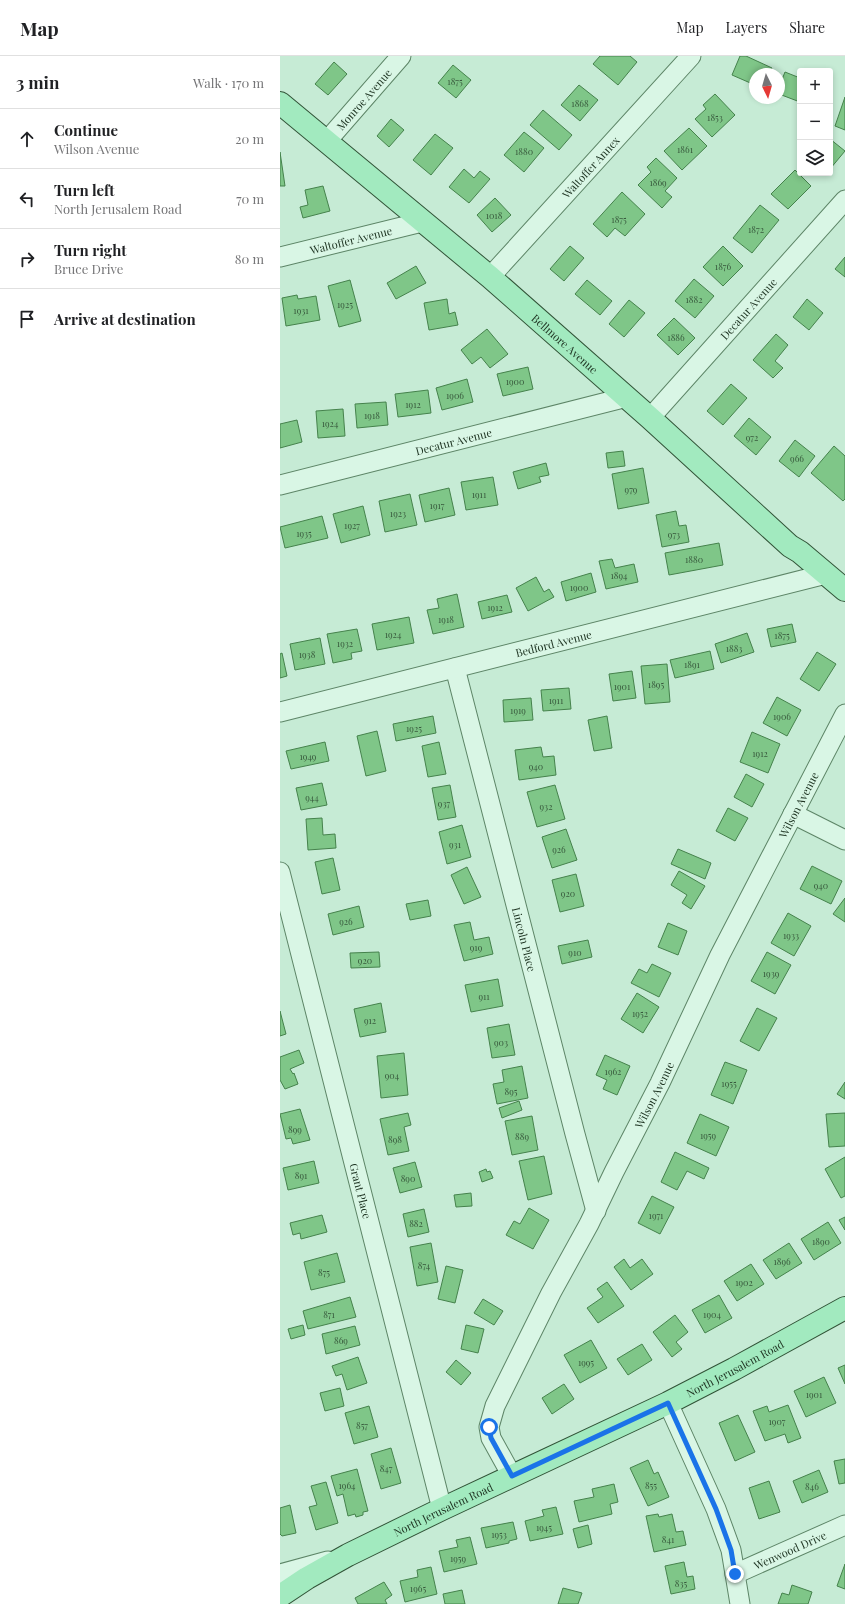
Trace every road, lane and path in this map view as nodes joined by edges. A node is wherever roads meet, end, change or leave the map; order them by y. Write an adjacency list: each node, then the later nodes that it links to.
1 (401, 56): 4 (street, Monroe Avenue)
2 (691, 56): 8 (street, Waltoffer Annex)
3 (280, 103): 4 (main road, Bellmore Avenue)
4 (326, 142): 6 (main road, Bellmore Avenue)
5 (845, 200): 10 (street, Decatur Avenue)
6 (422, 222): 7 (street, Waltoffer Avenue); 8 (main road, Bellmore Avenue)
7 (280, 257)
8 (490, 277): 9 (main road, Bellmore Avenue)
9 (627, 397): 10 (main road, Bellmore Avenue); 11 (street, Decatur Avenue)
10 (650, 418): 12 (main road, Bellmore Avenue)
11 (280, 485)
12 (826, 574): 13 (main road, Bellmore Avenue); 14 (street, Bedford Avenue)
13 (845, 590)
14 (456, 668): 15 (street, Bedford Avenue); 20 (street, Lincoln Place)
15 (280, 712)
16 (845, 714): 17 (street, Wilson Avenue)
17 (793, 814): 18 (street); 20 (street, Wilson Avenue)
18 (845, 840)
19 (280, 872): 24 (street, Grant Place)
20 (596, 1211): 23 (street, Wilson Avenue)
21 (845, 1308): 22 (main road, North Jerusalem Road)
22 (668, 1403): 23 (main road, North Jerusalem Road); 28 (street)
23 (512, 1476): 24 (main road, North Jerusalem Road)
24 (442, 1509): 26 (main road, North Jerusalem Road)
25 (845, 1525): 28 (street, Wenwood Drive)
26 (348, 1555): 27 (street); 29 (main road, North Jerusalem Road)
27 (280, 1574)
28 (735, 1574): 30 (street)
29 (280, 1596)
30 (740, 1604)

